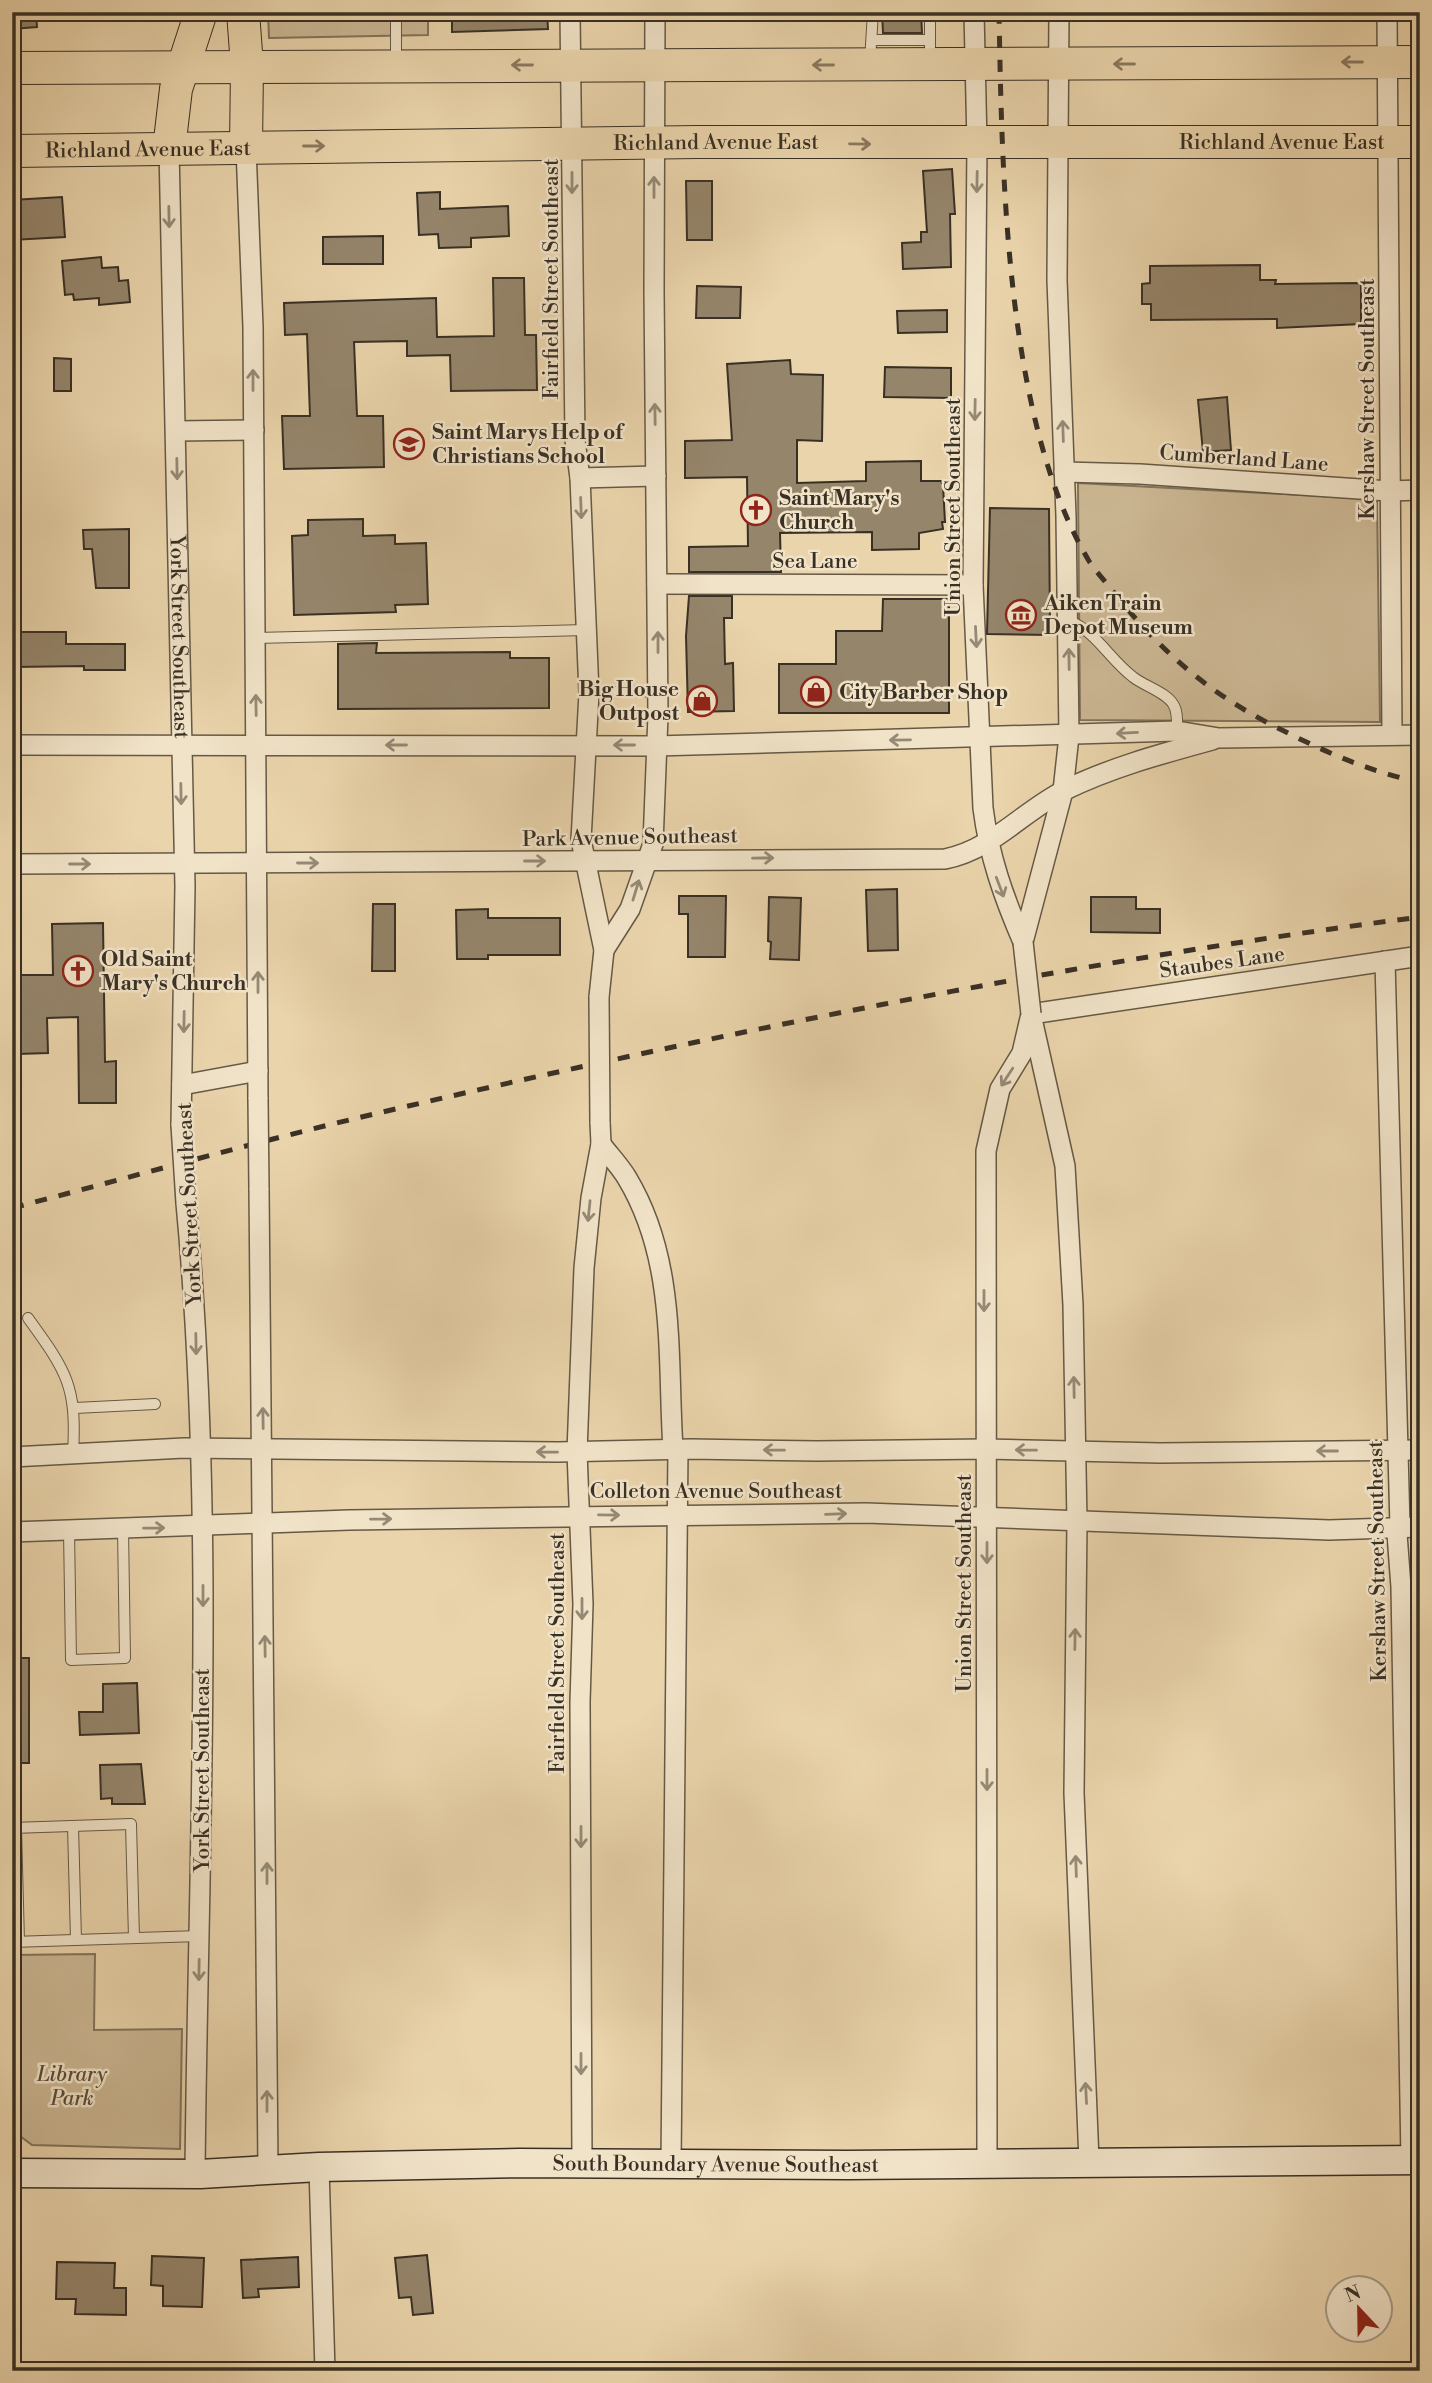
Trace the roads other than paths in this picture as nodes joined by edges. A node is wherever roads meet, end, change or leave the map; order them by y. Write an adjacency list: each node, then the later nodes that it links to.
1 (201, 12): 21 (main road, York Street Southeast)
2 (243, 12): 19 (main road)
3 (396, 12): 16 (lane)
4 (570, 12): 17 (street, Fairfield Street Southeast)
5 (655, 12): 20 (street, Fairfield Street Southeast)
6 (873, 12): 11 (lane)
7 (930, 12): 12 (lane)
8 (974, 12): 18 (street, Union Street Southeast)
9 (1059, 12): 15 (street, Union Street Southeast)
10 (1387, 12): 13 (street, Kershaw Street Southeast)
11 (871, 52): 12 (main road); 20 (main road, one-way to 20)
12 (930, 52): 18 (main road)
13 (1388, 62): 14 (main road); 15 (main road, one-way to 15); 24 (street, Kershaw Street Southeast)
14 (1420, 62)
15 (1058, 64): 18 (main road); 23 (street, Union Street Southeast)
16 (396, 65): 17 (main road, one-way to 16); 19 (main road)
17 (572, 65): 20 (main road); 27 (street, Fairfield Street Southeast)
18 (976, 65): 28 (street, Union Street Southeast)
19 (247, 66): 21 (main road); 29 (main road)
20 (656, 66): 26 (street, Fairfield Street Southeast)
21 (182, 67): 22 (main road); 30 (main road, York Street Southeast)
22 (12, 68)
23 (1058, 142): 24 (main road, Richland Avenue East); 28 (main road, Richland Avenue East); 34 (street, Union Street Southeast, one-way to 23)
24 (1388, 142): 25 (main road, Richland Avenue East); 38 (street, Kershaw Street Southeast)
25 (1420, 142)
26 (654, 143): 27 (main road, Richland Avenue East); 28 (main road, Richland Avenue East, one-way to 28); 35 (street, Fairfield Street Southeast, one-way to 26)
27 (573, 144): 29 (main road, Richland Avenue East, one-way to 27); 36 (street, Fairfield Street Southeast, one-way to 36)
28 (977, 144): 40 (street, Union Street Southeast, one-way to 40)
29 (246, 148): 30 (main road, Richland Avenue East); 32 (street, one-way to 29)
30 (169, 149): 31 (main road, Richland Avenue East); 33 (street, York Street Southeast, one-way to 33)
31 (12, 151)
32 (254, 430): 33 (street); 43 (street)
33 (176, 431): 52 (street, York Street Southeast, one-way to 52)
34 (1064, 472): 38 (street, Cumberland Lane); 41 (street, Union Street Southeast)
35 (656, 476): 36 (street); 39 (street, Fairfield Street Southeast)
36 (580, 478): 42 (street, Fairfield Street Southeast, one-way to 42)
37 (1420, 490): 38 (street, Cumberland Lane)
38 (1389, 491): 47 (street, Kershaw Street Southeast)
39 (657, 584): 40 (street, Sea Lane); 44 (street, Fairfield Street Southeast, one-way to 39)
40 (973, 584): 50 (street, Union Street Southeast, one-way to 50)
41 (1068, 620): 46 (lane); 49 (street, Union Street Southeast, one-way to 41)
42 (586, 630): 43 (lane); 45 (street, Fairfield Street Southeast)
43 (256, 638): 54 (street, one-way to 43)
44 (658, 691): 45 (lane); 56 (street, Fairfield Street Southeast)
45 (589, 693): 55 (street, Fairfield Street Southeast)
46 (1177, 731): 49 (street, Park Avenue Southeast, one-way to 49); 51 (street, Park Avenue Southeast)
47 (1392, 735): 48 (street, Park Avenue Southeast); 51 (street, Park Avenue Southeast)
48 (1420, 735)
49 (1069, 736): 50 (street, Park Avenue Southeast); 57 (street, Union Street Southeast)
50 (981, 738): 56 (street, Park Avenue Southeast, one-way to 56); 58 (street, Union Street Southeast)
51 (1219, 738): 57 (street, Park Avenue Southeast)
52 (180, 744): 53 (street, Park Avenue Southeast); 54 (street, Park Avenue Southeast); 63 (street, York Street Southeast, one-way to 63)
53 (12, 745)
54 (257, 745): 55 (street, Park Avenue Southeast, one-way to 54); 61 (street)
55 (586, 745): 56 (street, Park Avenue Southeast, one-way to 55); 60 (street, Fairfield Street Southeast)
56 (656, 746): 59 (street, Fairfield Street Southeast)
57 (1063, 791): 58 (street, Park Avenue Southeast); 64 (street, Union Street Southeast)
58 (987, 842): 59 (street, Park Avenue Southeast, one-way to 58); 64 (street, Union Street Southeast, one-way to 64)
59 (648, 859): 60 (street, Park Avenue Southeast); 65 (street, Fairfield Street Southeast, one-way to 59)
60 (585, 861): 61 (street, Park Avenue Southeast, one-way to 60); 65 (street, Fairfield Street Southeast)
61 (257, 863): 63 (street, Park Avenue Southeast); 69 (street, one-way to 61)
62 (12, 864): 63 (street, Park Avenue Southeast, one-way to 63)
63 (184, 864): 70 (street, York Street Southeast, one-way to 70)
64 (1023, 942): 68 (street, Union Street Southeast, bridge)
65 (604, 950): 71 (street, Fairfield Street Southeast, bridge)
66 (1420, 956): 67 (street, Staubes Lane)
67 (1385, 961): 68 (street, Staubes Lane); 81 (street, Kershaw Street Southeast)
68 (1031, 1014): 75 (street, Union Street Southeast, one-way to 75); 80 (street, Union Street Southeast, one-way to 68)
69 (258, 1071): 70 (street); 77 (street, one-way to 69, bridge)
70 (182, 1085): 76 (street, York Street Southeast, one-way to 76, bridge)
71 (601, 1144): 78 (street); 82 (street, Fairfield Street Southeast, one-way to 82)
72 (28, 1318): 74 (lane)
73 (155, 1404): 74 (lane)
74 (75, 1408): 83 (lane)
75 (986, 1448): 78 (street, Colleton Avenue Southeast, one-way to 78); 80 (street, Colleton Avenue Southeast, one-way to 75); 87 (street, Union Street Southeast)
76 (199, 1449): 77 (street, Colleton Avenue Southeast); 83 (street, Colleton Avenue Southeast); 90 (street, York Street Southeast)
77 (264, 1449): 82 (street, Colleton Avenue Southeast, one-way to 77); 89 (street)
78 (676, 1449): 82 (street, Colleton Avenue Southeast); 86 (street)
79 (1420, 1450): 81 (street, Colleton Avenue Southeast)
80 (1075, 1451): 81 (street, Colleton Avenue Southeast, one-way to 80); 88 (street, Union Street Southeast)
81 (1398, 1451): 91 (street, Kershaw Street Southeast)
82 (577, 1452): 85 (street, Fairfield Street Southeast)
83 (73, 1454): 84 (street, Colleton Avenue Southeast)
84 (12, 1457)
85 (579, 1515): 86 (street, Colleton Avenue Southeast, one-way to 86); 89 (street, Colleton Avenue Southeast, one-way to 85); 104 (street, Fairfield Street Southeast, one-way to 104)
86 (678, 1516): 87 (street, Colleton Avenue Southeast, one-way to 87); 105 (street)
87 (987, 1519): 88 (street, Colleton Avenue Southeast); 103 (street, Union Street Southeast, one-way to 103)
88 (1077, 1522): 91 (street, Colleton Avenue Southeast); 102 (street, Union Street Southeast, one-way to 88)
89 (264, 1524): 90 (street, Colleton Avenue Southeast); 107 (street, one-way to 89)
90 (201, 1527): 92 (street, Colleton Avenue Southeast, one-way to 90); 97 (street, York Street Southeast, one-way to 97)
91 (1410, 1527): 101 (street, Kershaw Street Southeast)
92 (123, 1529): 93 (street, Colleton Avenue Southeast); 93 (lane)
93 (69, 1530): 94 (street, Colleton Avenue Southeast)
94 (12, 1532)
95 (73, 1826): 96 (lane); 98 (lane); 99 (lane)
96 (14, 1828): 100 (lane)
97 (200, 1937): 98 (lane); 108 (street, York Street Southeast, one-way to 108)
98 (134, 1938): 99 (lane)
99 (76, 1940): 100 (lane)
100 (15, 1942)
101 (1415, 2160): 102 (street, South Boundary Avenue Southeast)
102 (1089, 2161): 103 (street, South Boundary Avenue Southeast)
103 (987, 2162): 105 (street, South Boundary Avenue Southeast)
104 (582, 2164): 105 (street, South Boundary Avenue Southeast); 106 (street, South Boundary Avenue Southeast)
105 (671, 2164)
106 (319, 2167): 107 (street, South Boundary Avenue Southeast); 110 (street)
107 (268, 2169): 108 (street, South Boundary Avenue Southeast)
108 (195, 2173): 109 (street, South Boundary Avenue Southeast)
109 (12, 2174)
110 (325, 2371)

